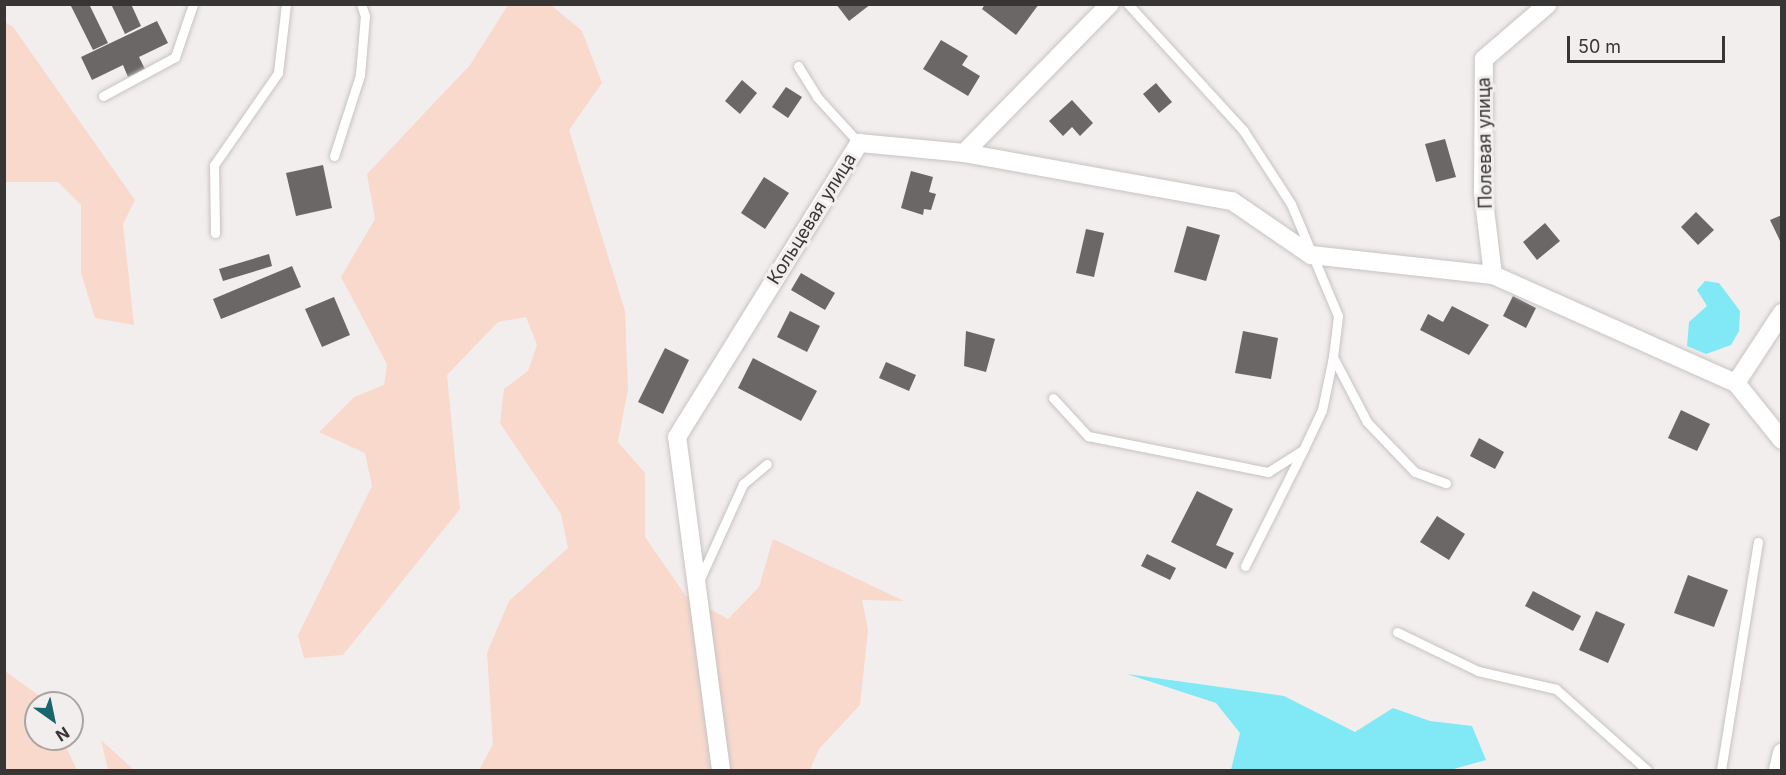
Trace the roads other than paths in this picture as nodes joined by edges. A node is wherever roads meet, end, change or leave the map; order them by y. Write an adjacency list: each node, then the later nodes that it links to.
1 (193, 4): 8 (lane)
2 (286, 4): 12 (lane)
3 (361, 4): 11 (lane)
4 (1110, 4): 10 (street)
5 (1128, 4): 13 (lane)
6 (1548, 4): 14 (street, Полевая улица)
7 (798, 66): 9 (lane)
8 (103, 96)
9 (859, 143): 10 (street, Кольцевая улица); 25 (street, Кольцевая улица)
10 (963, 153): 13 (street, Кольцевая улица)
11 (334, 156)
12 (215, 233)
13 (1311, 255): 14 (street); 16 (lane)
14 (1493, 275): 17 (street)
15 (1782, 314): 17 (street)
16 (1333, 357): 20 (lane); 22 (lane)
17 (1736, 383): 19 (street)
18 (1053, 398): 20 (lane)
19 (1782, 440)
20 (1303, 450): 24 (lane)
21 (767, 464): 25 (lane)
22 (1446, 483)
23 (1758, 542): 30 (lane)
24 (1245, 566)
25 (699, 581): 28 (street, Кольцевая улица)
26 (1397, 632): 29 (lane)
27 (1782, 752): 31 (street)
28 (721, 771)
29 (1647, 771)
30 (1721, 771)
31 (1778, 771)

